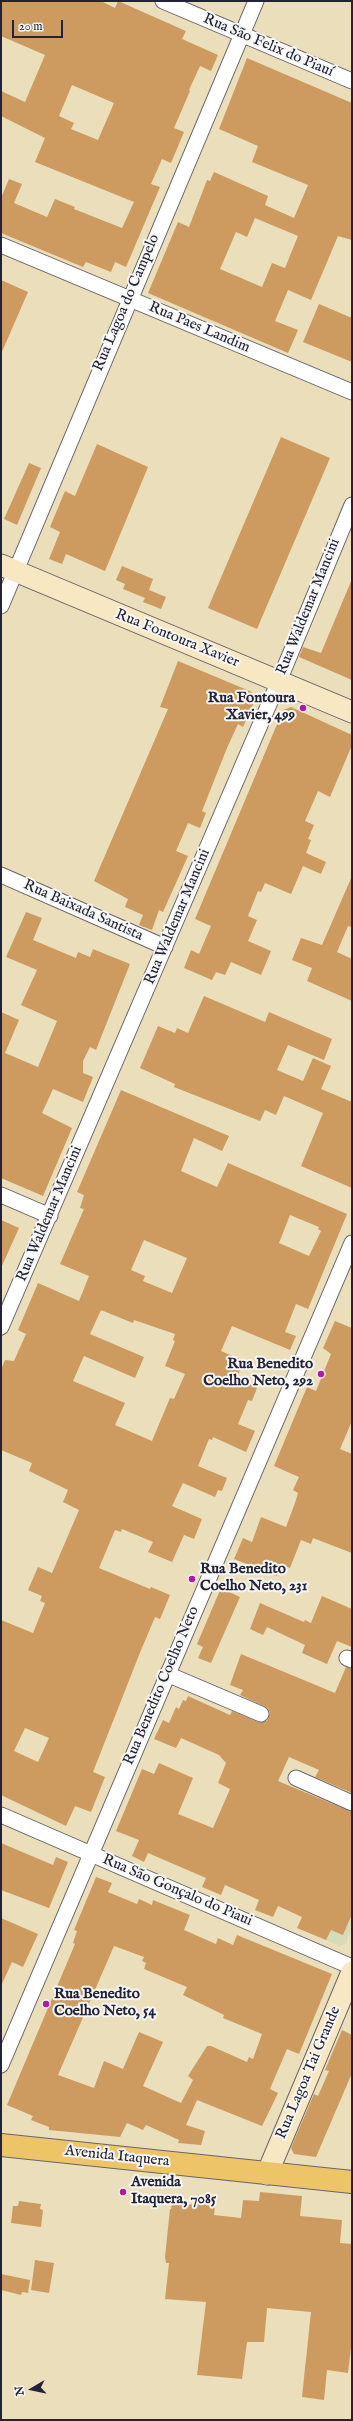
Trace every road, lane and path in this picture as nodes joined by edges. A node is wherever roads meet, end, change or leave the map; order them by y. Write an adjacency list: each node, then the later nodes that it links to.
1 (163, 1): 3 (street, Rua São Felix do Piauí)
2 (256, 1): 3 (street, Rua Lagoa do Campelo)
3 (241, 34): 4 (street, Rua São Felix do Piauí); 6 (street, Rua Lagoa do Campelo)
4 (352, 81)
5 (1, 245): 6 (street, Rua Paes Landim)
6 (129, 298): 7 (street, Rua Paes Landim); 9 (street, Rua Lagoa do Campelo)
7 (352, 392)
8 (352, 504): 11 (street, Rua Waldemar Mancini)
9 (8, 568): 10 (street, Rua Lagoa do Campelo); 11 (main road, Rua Fontoura Xavier)
10 (1, 606)
11 (279, 681): 12 (main road, Rua Fontoura Xavier); 14 (street, Rua Waldemar Mancini)
12 (352, 712)
13 (1, 875): 14 (street, Rua Baixada Santista)
14 (165, 947): 16 (street, Rua Waldemar Mancini)
15 (1, 1195): 16 (street)
16 (50, 1216): 18 (street, Rua Waldemar Mancini)
17 (352, 1242): 19 (street, Rua Benedito Coelho Neto)
18 (1, 1327)
19 (167, 1674): 20 (street); 24 (street, Rua Benedito Coelho Neto)
20 (261, 1714)
21 (296, 1778): 22 (street)
22 (352, 1803)
23 (1, 1815): 24 (street, Rua São Gonçalo do Piaui)
24 (91, 1853): 25 (street, Rua São Gonçalo do Piaui); 27 (street, Rua Benedito Coelho Neto)
25 (352, 1967)
26 (352, 1972): 29 (main road, Rua Lagoa Tai Grande)
27 (1, 2065)
28 (1, 2146): 29 (main road, Avenida Itaquera)
29 (267, 2174): 30 (main road, Avenida Itaquera)
30 (352, 2182)

